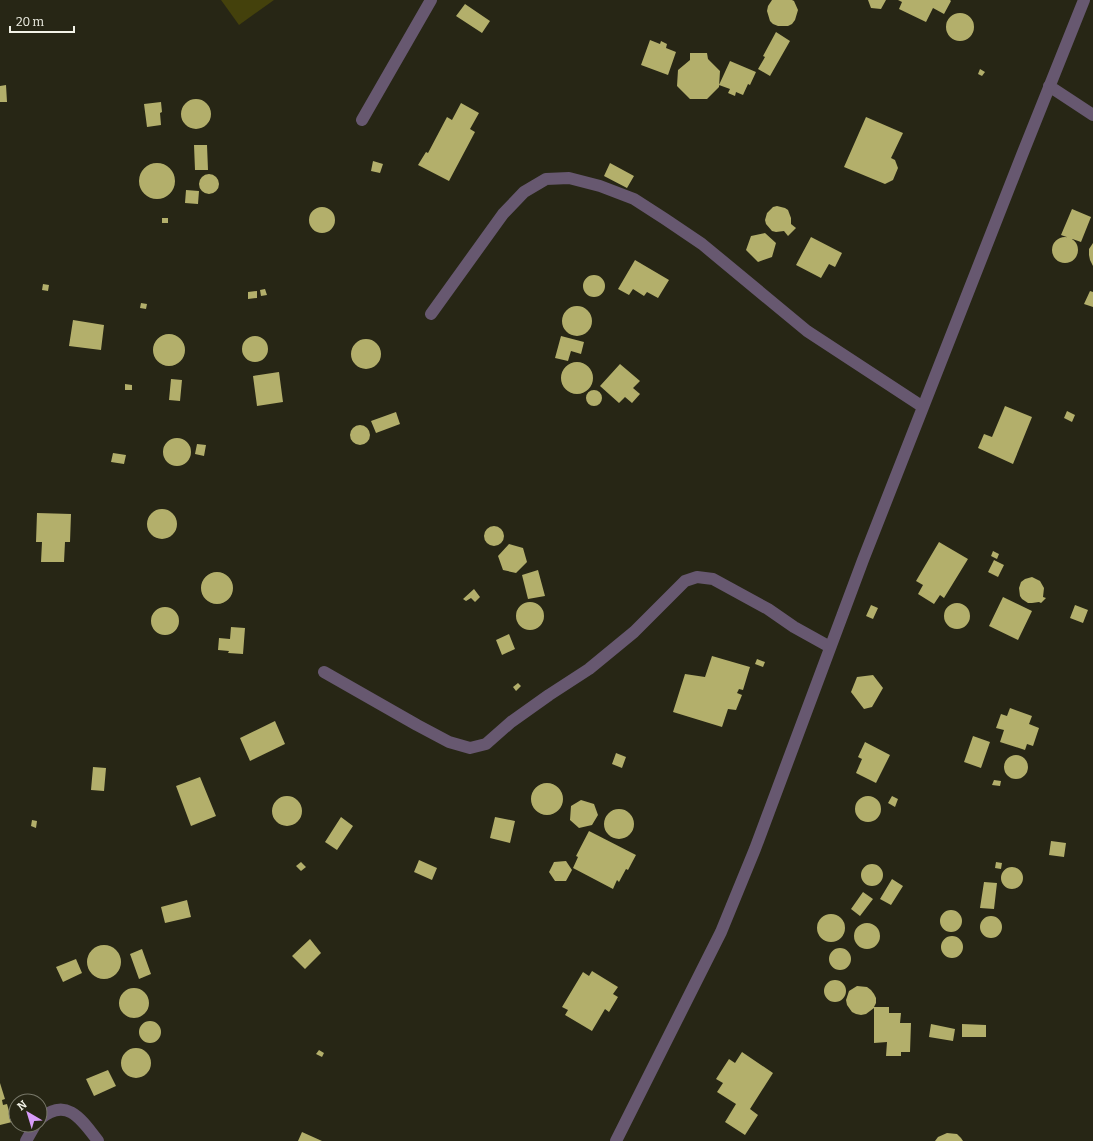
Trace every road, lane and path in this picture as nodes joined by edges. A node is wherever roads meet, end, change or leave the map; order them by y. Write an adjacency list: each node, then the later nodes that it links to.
1 (431, 0): 5 (street)
2 (1084, 0): 3 (street)
3 (1049, 86): 4 (street); 7 (street)
4 (1093, 114)
5 (362, 120)
6 (431, 314): 7 (street)
7 (923, 408): 8 (street)
8 (830, 646): 9 (street); 12 (street)
9 (324, 672)
10 (48, 1113): 11 (street)
11 (98, 1141)
12 (616, 1141)

